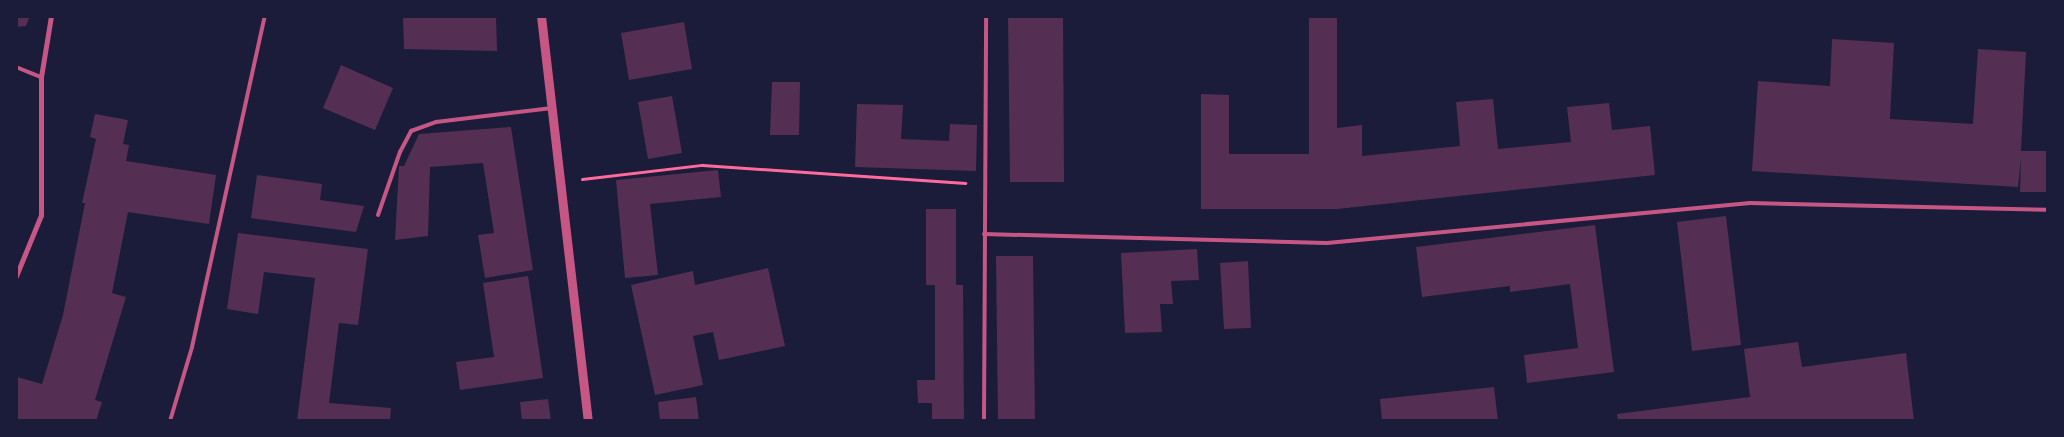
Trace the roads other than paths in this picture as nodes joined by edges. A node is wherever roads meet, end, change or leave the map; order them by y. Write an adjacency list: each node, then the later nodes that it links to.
1 (51, 16): 6 (street)
2 (265, 16): 12 (lane)
3 (541, 16): 7 (street)
4 (986, 16): 10 (lane)
5 (16, 67): 6 (lane)
6 (41, 77): 11 (street)
7 (552, 108): 9 (lane); 13 (street)
8 (2048, 210): 10 (lane)
9 (378, 215)
10 (984, 234): 14 (lane)
11 (16, 276)
12 (170, 421)
13 (588, 421)
14 (984, 421)

